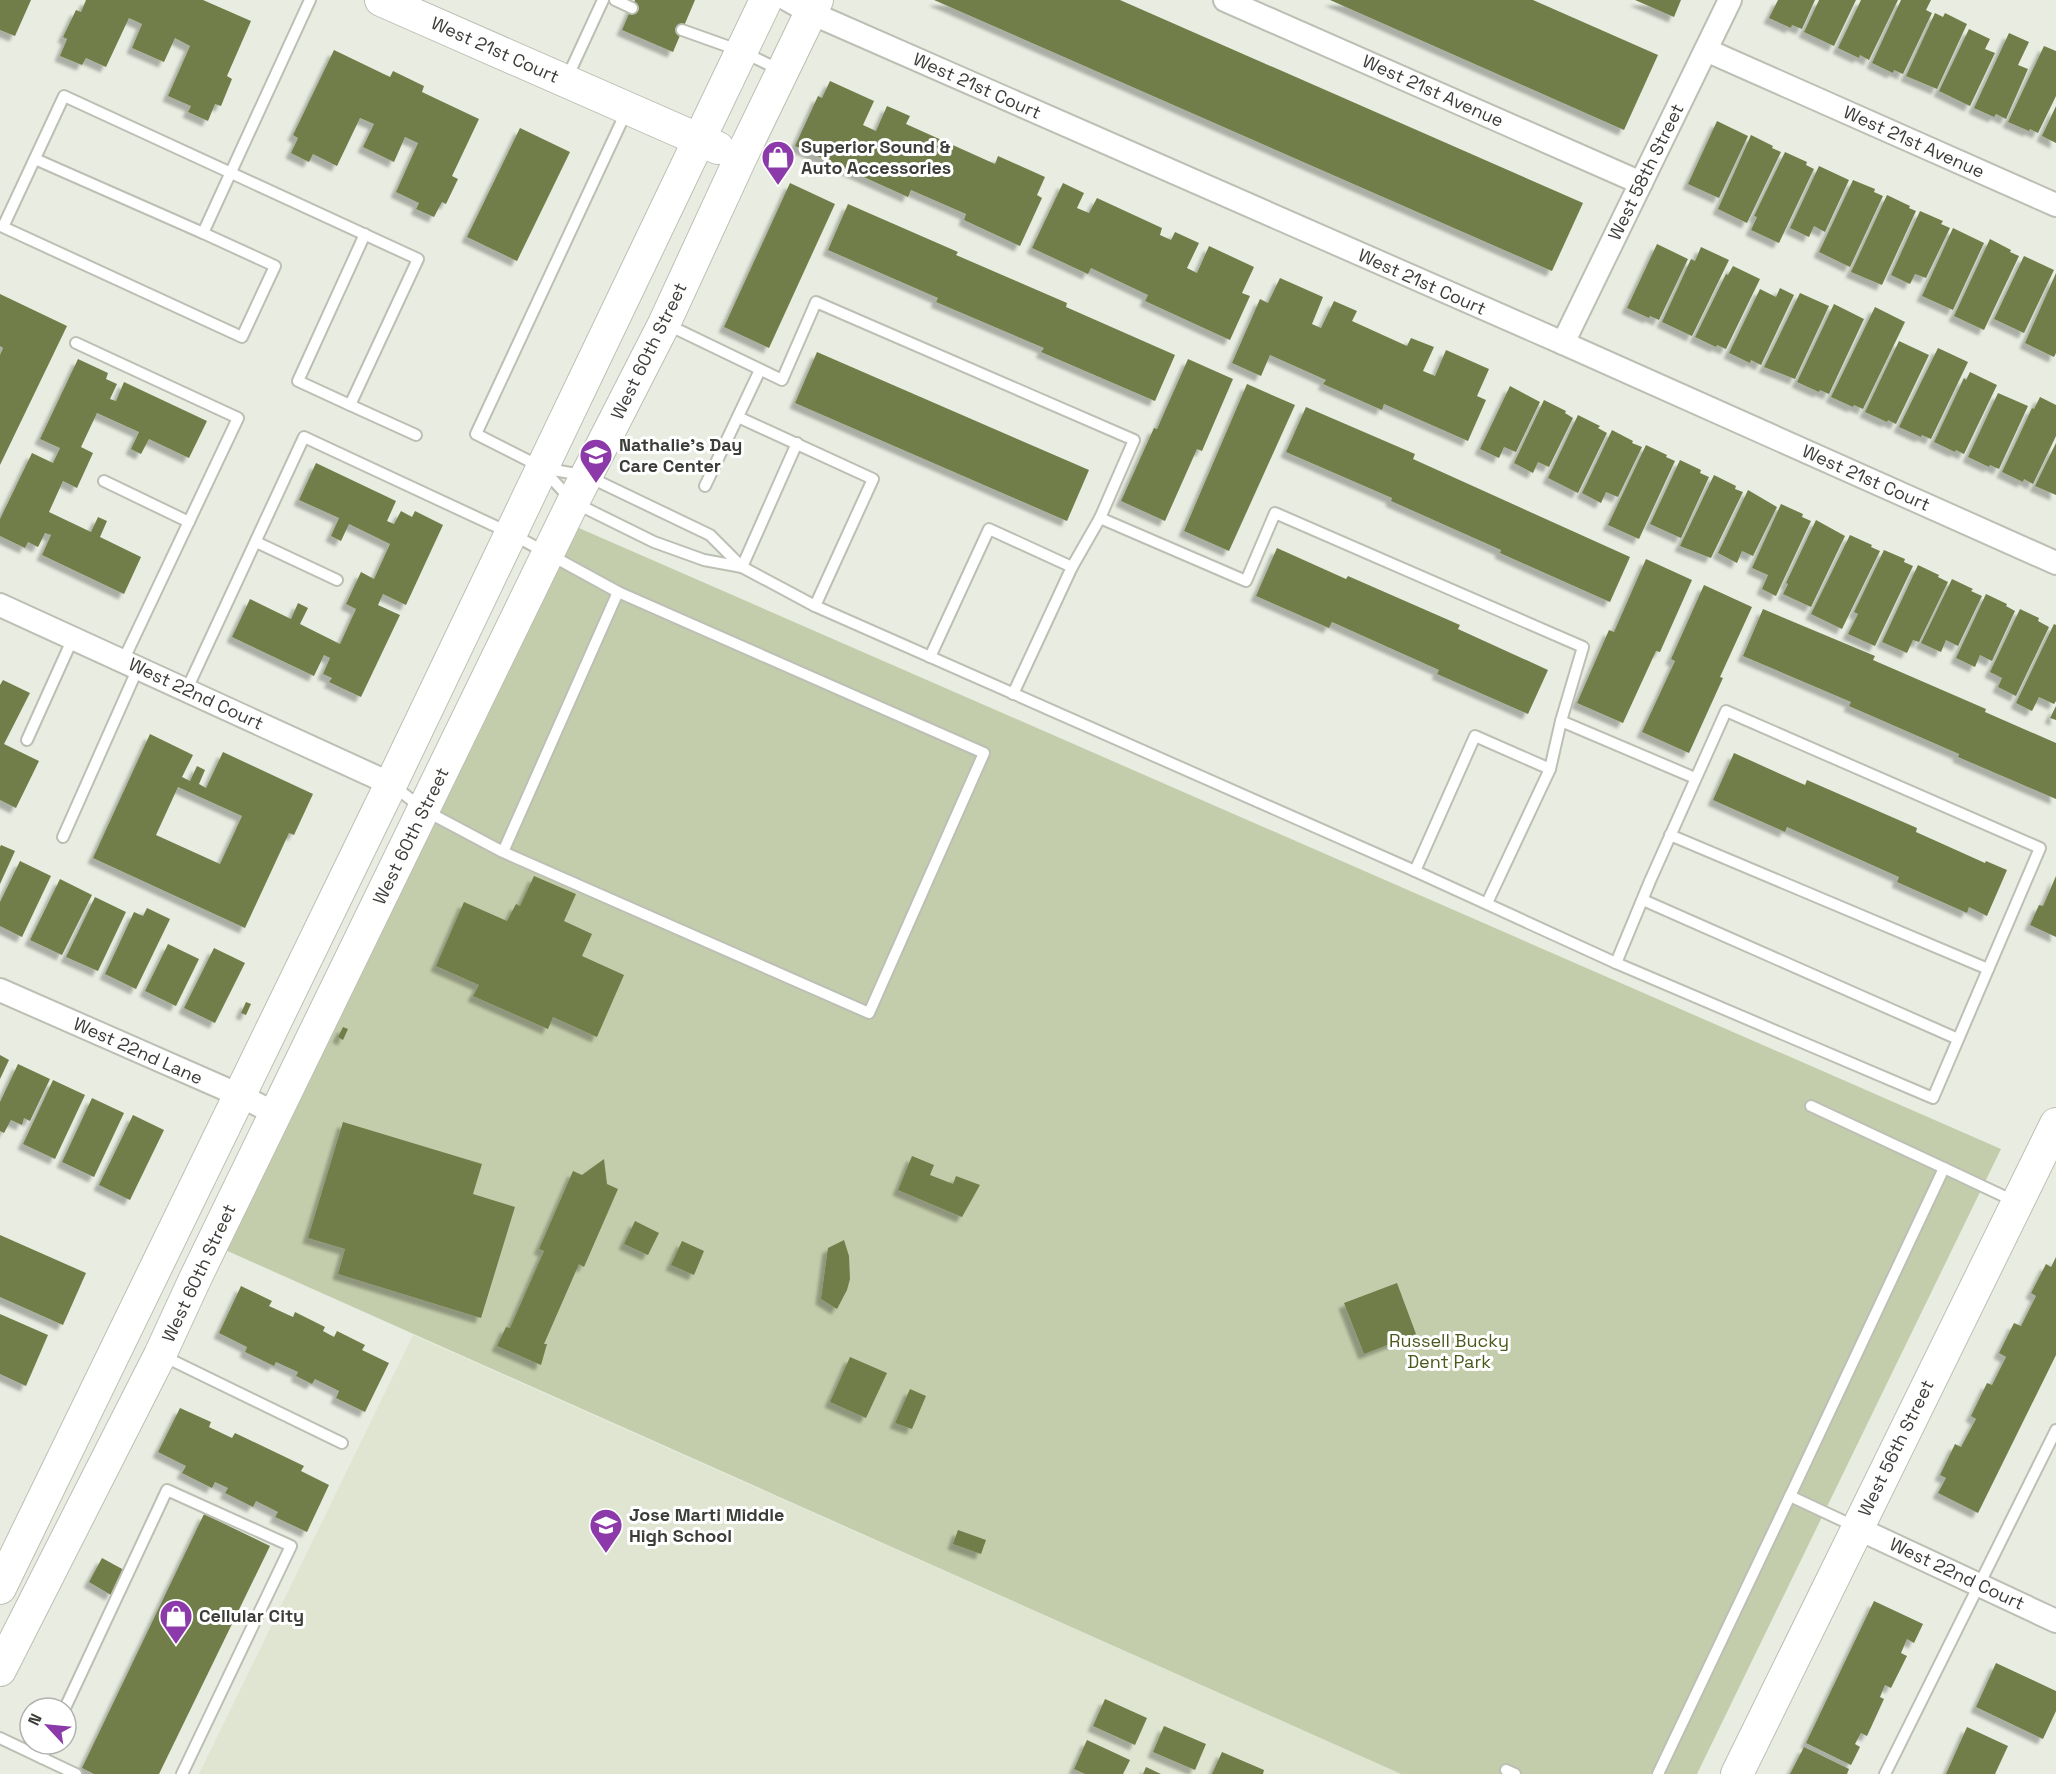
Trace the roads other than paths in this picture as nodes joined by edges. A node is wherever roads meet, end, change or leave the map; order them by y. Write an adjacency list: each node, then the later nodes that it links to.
1 (310, 0): 19 (lane)
2 (381, 0): 14 (street, West 21st Court)
3 (603, 0): 14 (lane)
4 (615, 0): 9 (lane)
5 (766, 0): 12 (street)
6 (1225, 0): 20 (street, West 21st Avenue)
7 (1730, 0): 11 (street, West 58th Street)
8 (805, 4): 13 (street, West 60th Street); 26 (street, West 21st Court)
9 (632, 8)
10 (682, 30): 12 (lane)
11 (1706, 50): 20 (street, West 58th Street); 21 (street, West 21st Avenue)
12 (741, 51): 13 (lane); 16 (street)
13 (782, 71): 17 (street, West 60th Street)
14 (566, 81): 15 (street, West 21st Court)
15 (628, 109): 16 (street, West 21st Court); 32 (lane)
16 (699, 141): 17 (street, West 21st Court); 32 (street)
17 (741, 157): 24 (street, West 60th Street)
18 (35, 159): 19 (lane); 22 (lane); 22 (lane)
19 (231, 172): 22 (lane); 23 (lane)
20 (1641, 183): 26 (street, West 58th Street)
21 (2056, 205)
22 (203, 233)
23 (365, 234): 28 (lane); 28 (lane)
24 (664, 324): 27 (lane); 35 (street, West 60th Street)
25 (76, 343): 37 (lane)
26 (1563, 343): 41 (street, West 21st Court)
27 (760, 370): 29 (lane); 36 (lane)
28 (350, 405): 30 (lane)
29 (738, 417): 31 (lane); 34 (lane)
30 (416, 435)
31 (797, 443): 42 (lane); 47 (lane)
32 (543, 468): 35 (lane); 35 (lane); 38 (street)
33 (104, 481): 37 (lane)
34 (705, 486)
35 (580, 489): 40 (street, West 60th Street); 42 (lane); 42 (lane)
36 (1100, 518): 43 (lane); 53 (lane)
37 (189, 522): 50 (lane)
38 (510, 533): 39 (lane); 40 (lane); 57 (street)
39 (256, 542): 44 (lane); 51 (lane)
40 (549, 553): 45 (lane); 58 (street, West 60th Street)
41 (2056, 563)
42 (742, 567): 47 (lane)
43 (1072, 567): 49 (lane); 52 (lane)
44 (337, 580)
45 (618, 592): 61 (lane); 61 (lane)
46 (0, 605): 48 (street, West 22nd Court)
47 (815, 606): 49 (lane)
48 (73, 638): 50 (street, West 22nd Court); 54 (lane)
49 (930, 657): 52 (lane)
50 (130, 664): 51 (street, West 22nd Court); 60 (lane)
51 (187, 689): 57 (street, West 22nd Court)
52 (1013, 694): 62 (lane)
53 (1561, 721): 55 (lane); 56 (lane)
54 (27, 740)
55 (1550, 769): 62 (lane); 64 (lane)
56 (1695, 778): 59 (lane); 66 (lane)
57 (391, 784): 58 (lane); 69 (street)
58 (424, 810): 61 (lane); 71 (street, West 60th Street)
59 (1670, 835): 63 (lane); 66 (lane)
60 (63, 837)
61 (503, 852)
62 (1415, 871): 64 (lane)
63 (1643, 900): 65 (lane); 68 (lane)
64 (1486, 903): 65 (lane)
65 (1616, 963): 68 (lane)
66 (1988, 969): 68 (lane)
67 (0, 990): 69 (street, West 22nd Lane)
68 (1958, 1039)
69 (239, 1095): 71 (street, West 22nd Lane); 76 (street)
70 (1811, 1106): 73 (lane)
71 (276, 1114): 75 (street, West 60th Street)
72 (2052, 1141): 74 (street, West 56th Street)
73 (1944, 1168): 74 (lane); 80 (lane)
74 (2016, 1202): 81 (street, West 56th Street)
75 (160, 1355): 78 (lane); 79 (street, West 60th Street)
76 (102, 1379): 79 (street); 83 (street)
77 (2056, 1430): 82 (lane)
78 (342, 1443)
79 (111, 1452): 85 (street, West 60th Street)
80 (1790, 1496): 81 (lane); 91 (lane)
81 (1857, 1528): 82 (street, West 22nd Court); 92 (street, West 56th Street)
82 (1980, 1584): 84 (street, West 22nd Court); 93 (lane)
83 (0, 1588)
84 (2056, 1621)
85 (0, 1670)
86 (71, 1696): 90 (lane)
87 (0, 1738): 88 (lane)
88 (42, 1758): 89 (lane)
89 (76, 1774)
90 (182, 1774)
91 (1658, 1774)
92 (1737, 1774)
93 (1885, 1774)

